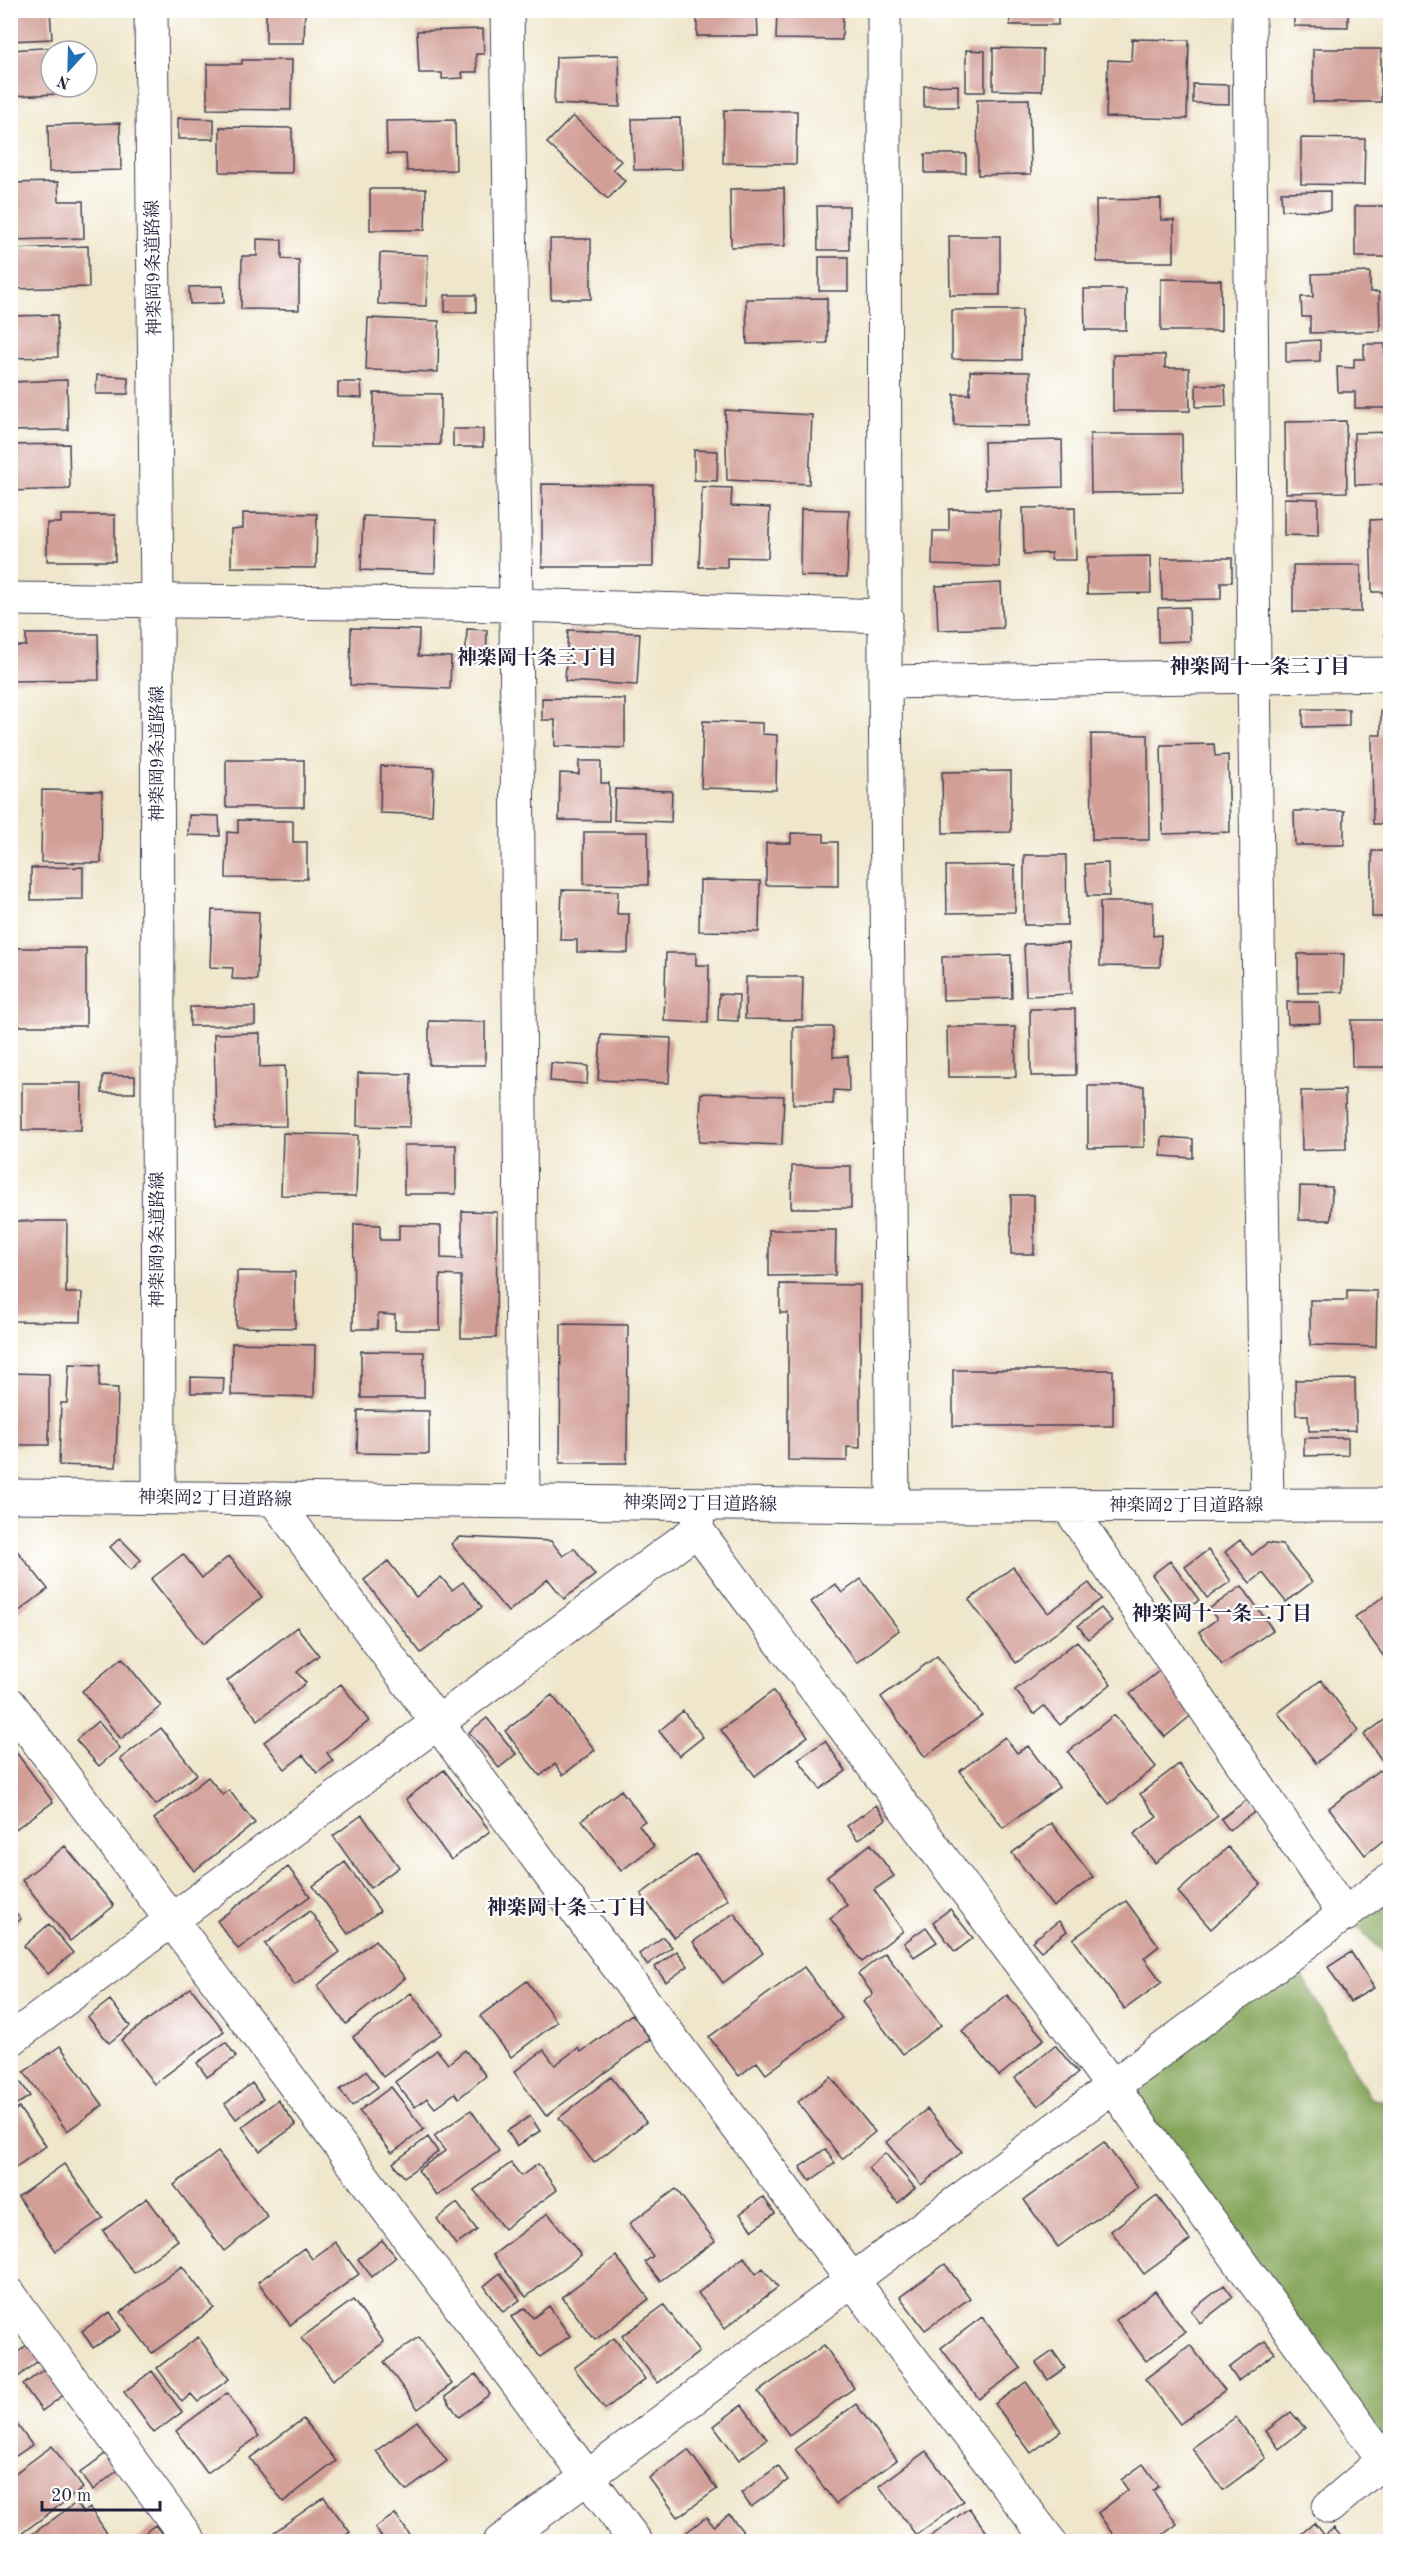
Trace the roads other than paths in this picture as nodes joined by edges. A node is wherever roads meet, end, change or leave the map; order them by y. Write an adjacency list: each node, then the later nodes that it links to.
1 (151, 10): 6 (street, 神楽岡9条道路線)
2 (507, 10): 7 (street)
3 (884, 10): 8 (street)
4 (1249, 10): 10 (street)
5 (10, 599): 6 (street)
6 (157, 599): 7 (street); 13 (street, 神楽岡9条道路線)
7 (516, 605): 8 (street); 15 (street)
8 (886, 616): 11 (street)
9 (1390, 674): 10 (street)
10 (1254, 675): 11 (street); 19 (street)
11 (885, 682): 17 (street)
12 (10, 1496): 13 (street, 神楽岡2丁目道路線)
13 (159, 1498): 14 (street, 神楽岡2丁目道路線)
14 (274, 1499): 15 (street, 神楽岡2丁目道路線); 22 (street)
15 (523, 1502): 20 (street, 神楽岡2丁目道路線)
16 (1390, 1505): 19 (street, 神楽岡2丁目道路線)
17 (893, 1506): 18 (street, 神楽岡2丁目道路線); 20 (street, 神楽岡2丁目道路線)
18 (1068, 1506): 19 (street, 神楽岡2丁目道路線); 24 (street)
19 (1267, 1506)
20 (698, 1517): 22 (street); 27 (street)
21 (10, 1704): 25 (street)
22 (436, 1722): 25 (street); 28 (street)
23 (1390, 1880): 24 (street)
24 (1344, 1915): 27 (street)
25 (171, 1919): 26 (street); 30 (street)
26 (10, 2040)
27 (1112, 2086): 28 (street); 31 (street)
28 (853, 2281): 30 (street); 35 (street)
29 (10, 2295): 32 (street)
30 (587, 2476): 33 (street); 34 (street)
31 (1329, 2507)
32 (190, 2541)
33 (500, 2541)
34 (636, 2541)
35 (1050, 2541)

